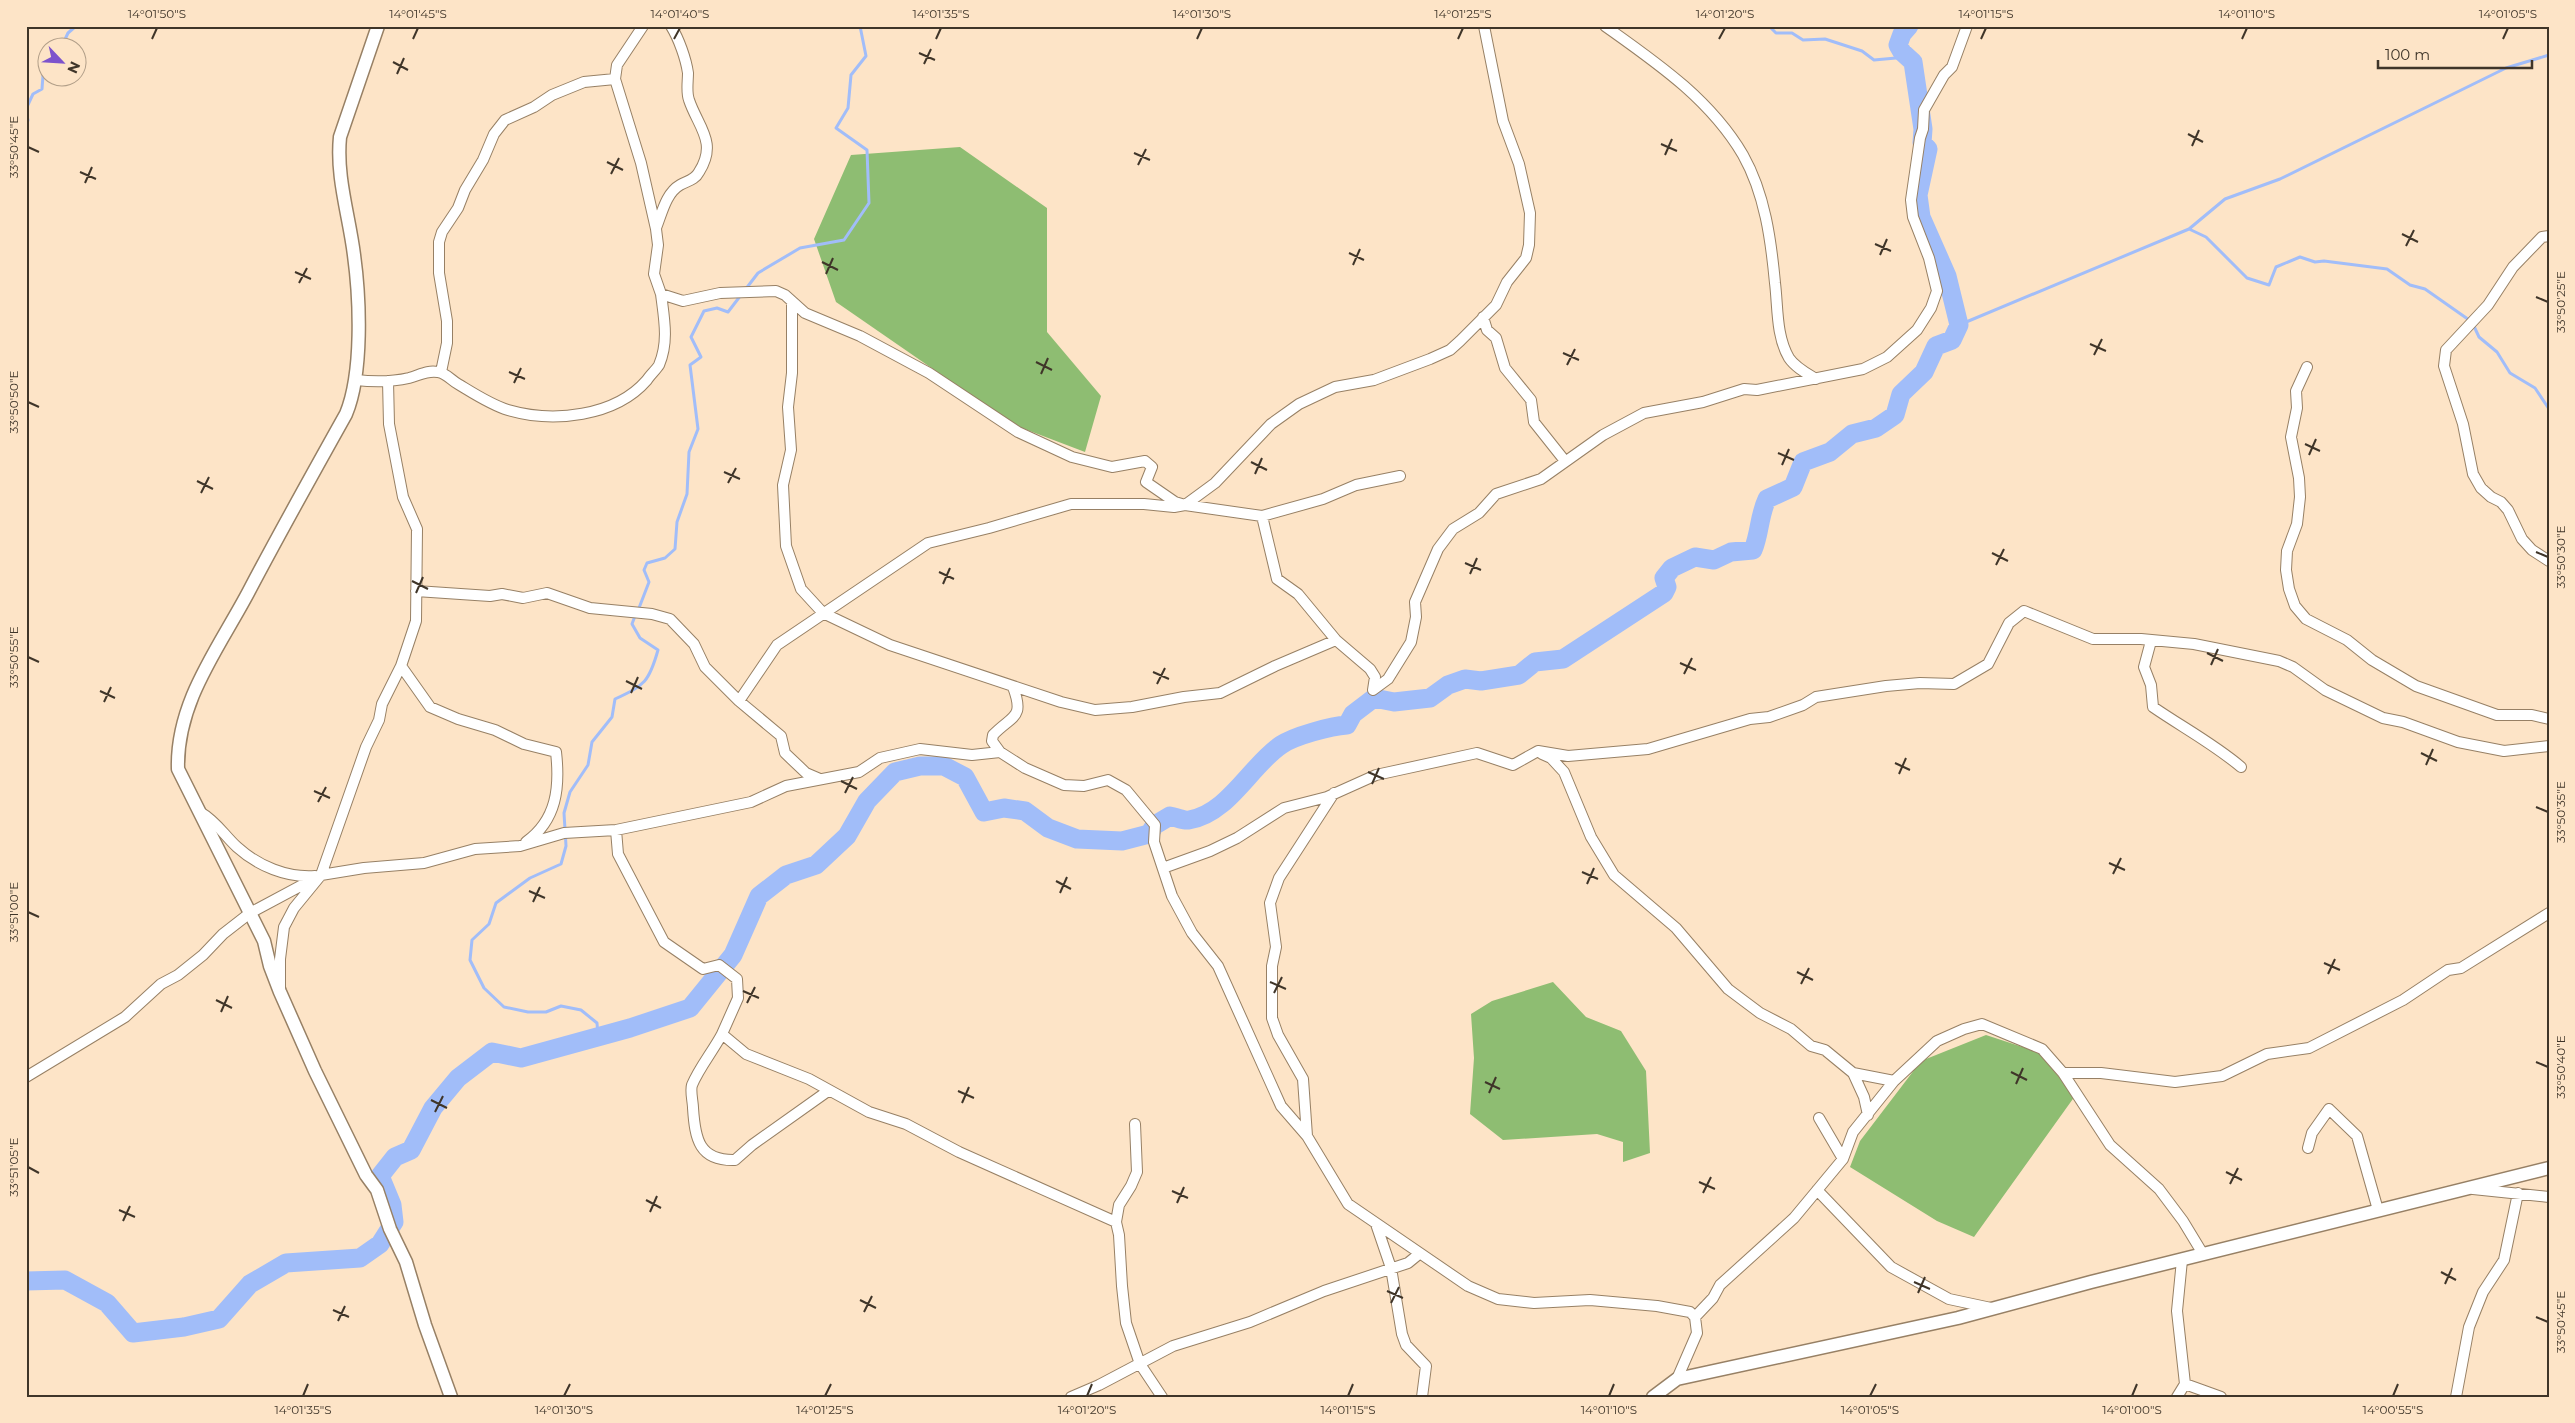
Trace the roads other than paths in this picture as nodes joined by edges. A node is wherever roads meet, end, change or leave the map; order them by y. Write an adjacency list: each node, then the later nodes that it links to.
1 (378, 26): 16 (street)
2 (643, 26): 7 (street)
3 (671, 26): 8 (street)
4 (1484, 26): 12 (street)
5 (1605, 26): 15 (street)
6 (1967, 26): 15 (street)
7 (615, 79): 8 (street); 14 (street)
8 (656, 229): 10 (street)
9 (2549, 236): 22 (street)
10 (662, 294): 11 (street); 14 (street)
11 (792, 302): 20 (street); 24 (street)
12 (1483, 317): 18 (street); 20 (street)
13 (2307, 367): 30 (street)
14 (441, 372): 17 (street)
15 (1816, 379): 18 (street)
16 (356, 380): 17 (street); 37 (street)
17 (388, 381): 23 (street)
18 (1565, 461): 25 (street)
19 (1400, 476): 21 (street)
20 (1185, 505): 21 (street); 24 (street)
21 (1262, 516): 25 (street)
22 (2549, 561)
23 (416, 591): 27 (street); 29 (street)
24 (823, 613): 28 (street); 29 (street)
25 (1336, 640): 28 (street)
26 (2151, 641): 31 (street); 32 (street); 34 (street)
27 (401, 666): 39 (street); 41 (street)
28 (1014, 687): 33 (street)
29 (739, 701): 35 (street)
30 (2549, 719)
31 (2549, 746)
32 (1538, 751): 36 (street); 46 (street)
33 (1000, 752): 35 (street); 40 (street)
34 (2241, 767)
35 (821, 779): 38 (street)
36 (1335, 792): 40 (street); 54 (street)
37 (200, 812): 41 (street); 42 (street)
38 (616, 830): 39 (street); 45 (street)
39 (520, 846): 41 (street)
40 (1164, 868): 54 (street)
41 (321, 875): 42 (street); 44 (street)
42 (250, 913): 44 (street); 48 (street)
43 (2549, 913): 47 (street)
44 (280, 992): 75 (street)
45 (722, 1034): 50 (street); 50 (street)
46 (1852, 1073): 49 (street); 51 (street)
47 (2063, 1073): 49 (street); 66 (street)
48 (26, 1077)
49 (1894, 1081): 51 (street)
50 (828, 1091): 63 (street)
51 (1868, 1114): 56 (street)
52 (1819, 1118): 56 (street)
53 (1135, 1124): 63 (street)
54 (1307, 1136): 64 (street)
55 (2308, 1148): 62 (street)
56 (1843, 1159): 59 (street)
57 (2549, 1168): 58 (street)
58 (2467, 1188): 60 (street); 62 (street)
59 (1817, 1190): 69 (street); 70 (street)
60 (2518, 1193): 61 (street); 81 (street)
61 (2549, 1197)
62 (2378, 1210): 66 (street)
63 (1116, 1222): 71 (street)
64 (1376, 1224): 65 (street); 68 (street)
65 (1419, 1254): 68 (street); 70 (street)
66 (2203, 1254): 67 (street)
67 (2182, 1260): 69 (street); 73 (street)
68 (1391, 1268): 71 (street); 78 (street)
69 (1996, 1308): 72 (street)
70 (1695, 1316): 72 (street)
71 (1140, 1364): 76 (street); 77 (street)
72 (1677, 1379): 74 (street)
73 (2185, 1384): 79 (street); 80 (street)
74 (1661, 1394)
75 (451, 1397)
76 (1070, 1397)
77 (1162, 1397)
78 (1422, 1397)
79 (2176, 1397)
80 (2221, 1397)
81 (2456, 1397)

